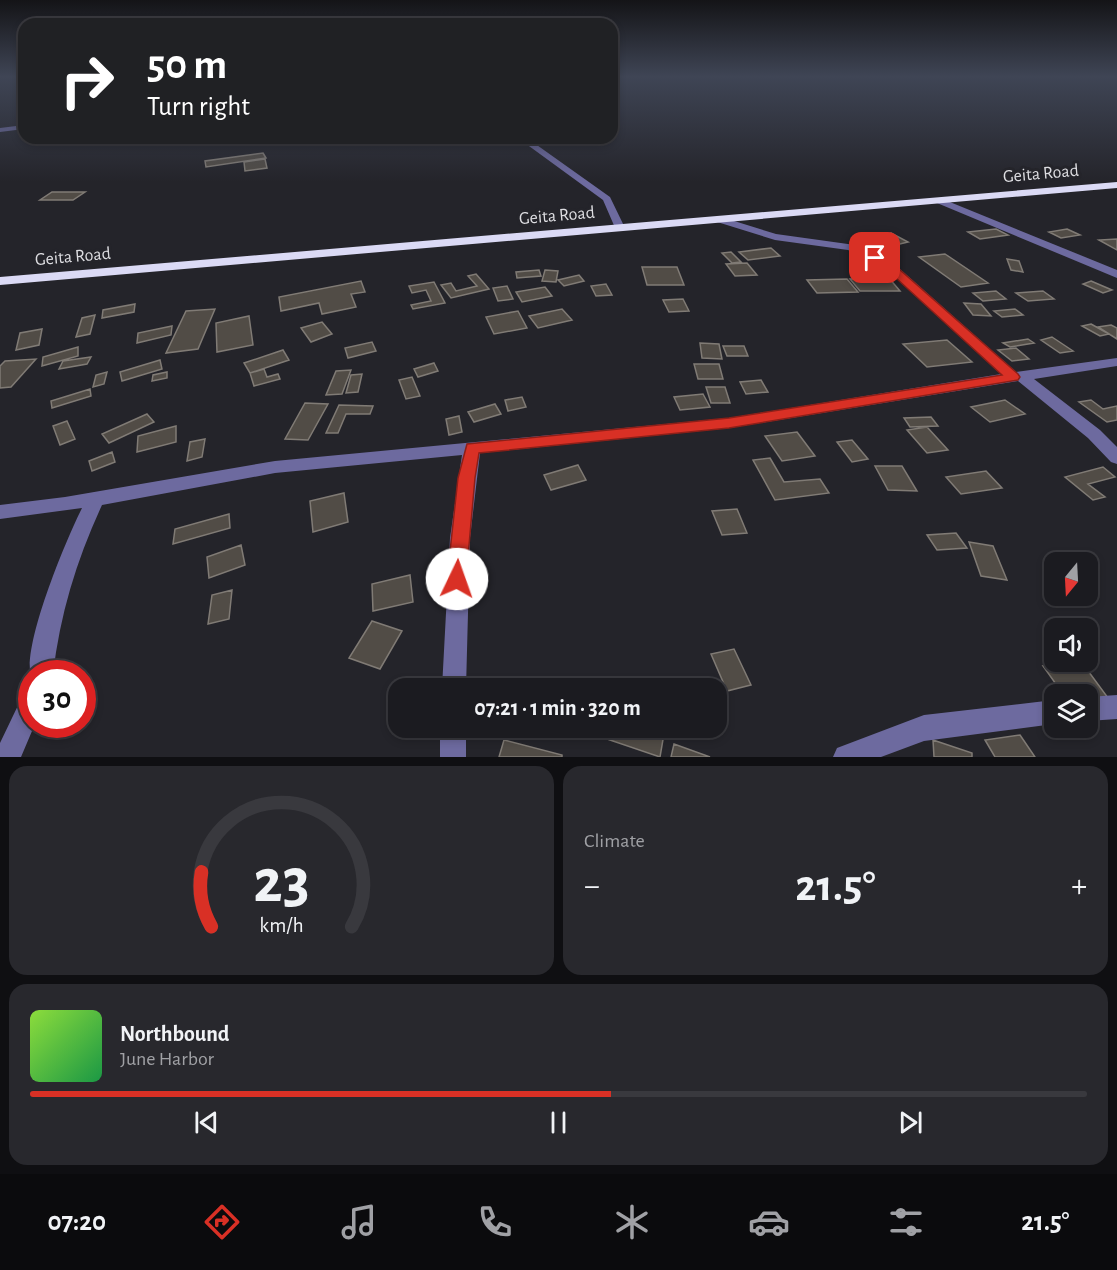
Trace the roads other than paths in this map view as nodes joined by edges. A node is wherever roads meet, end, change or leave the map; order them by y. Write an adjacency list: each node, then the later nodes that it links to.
1 (18, 128): 2 (street)
2 (0, 130)
3 (530, 144): 7 (street)
4 (1117, 186): 5 (highway, Geita Road)
5 (940, 201): 6 (highway, Geita Road); 8 (street)
6 (718, 219): 7 (highway, Geita Road); 11 (street)
7 (620, 228): 9 (highway, Geita Road)
8 (1117, 274)
9 (0, 281)
10 (1117, 362): 11 (street)
11 (1017, 377): 12 (street); 13 (street)
12 (472, 448): 14 (street); 17 (street)
13 (1117, 458)
14 (96, 498): 15 (street); 16 (street)
15 (0, 512)
16 (43, 660)
17 (454, 678)
18 (1117, 706): 19 (street)
19 (1098, 708)
20 (1044, 713): 23 (street)
21 (18, 734): 24 (street)
22 (453, 738): 25 (street)
23 (855, 755)
24 (7, 757)
25 (453, 757)

